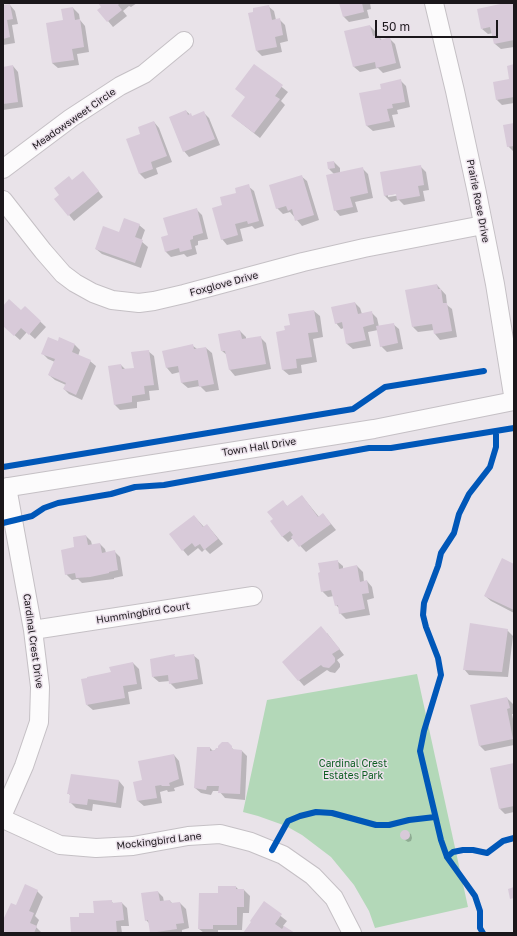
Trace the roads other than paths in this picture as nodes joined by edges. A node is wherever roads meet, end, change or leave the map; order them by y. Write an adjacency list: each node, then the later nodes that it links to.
1 (434, 3): 5 (street, Prairie Rose Drive)
2 (184, 41): 3 (street, Meadowsweet Circle)
3 (3, 170)
4 (3, 200): 5 (street, Foxglove Drive)
5 (483, 225): 6 (street, Prairie Rose Drive)
6 (514, 401): 7 (street, Town Hall Drive)
7 (5, 487): 9 (street, Cardinal Crest Drive)
8 (253, 596): 9 (street, Hummingbird Court)
9 (33, 630): 10 (street, Cardinal Crest Drive)
10 (3, 814)
11 (3, 819): 12 (street, Mockingbird Lane)
12 (352, 933)

